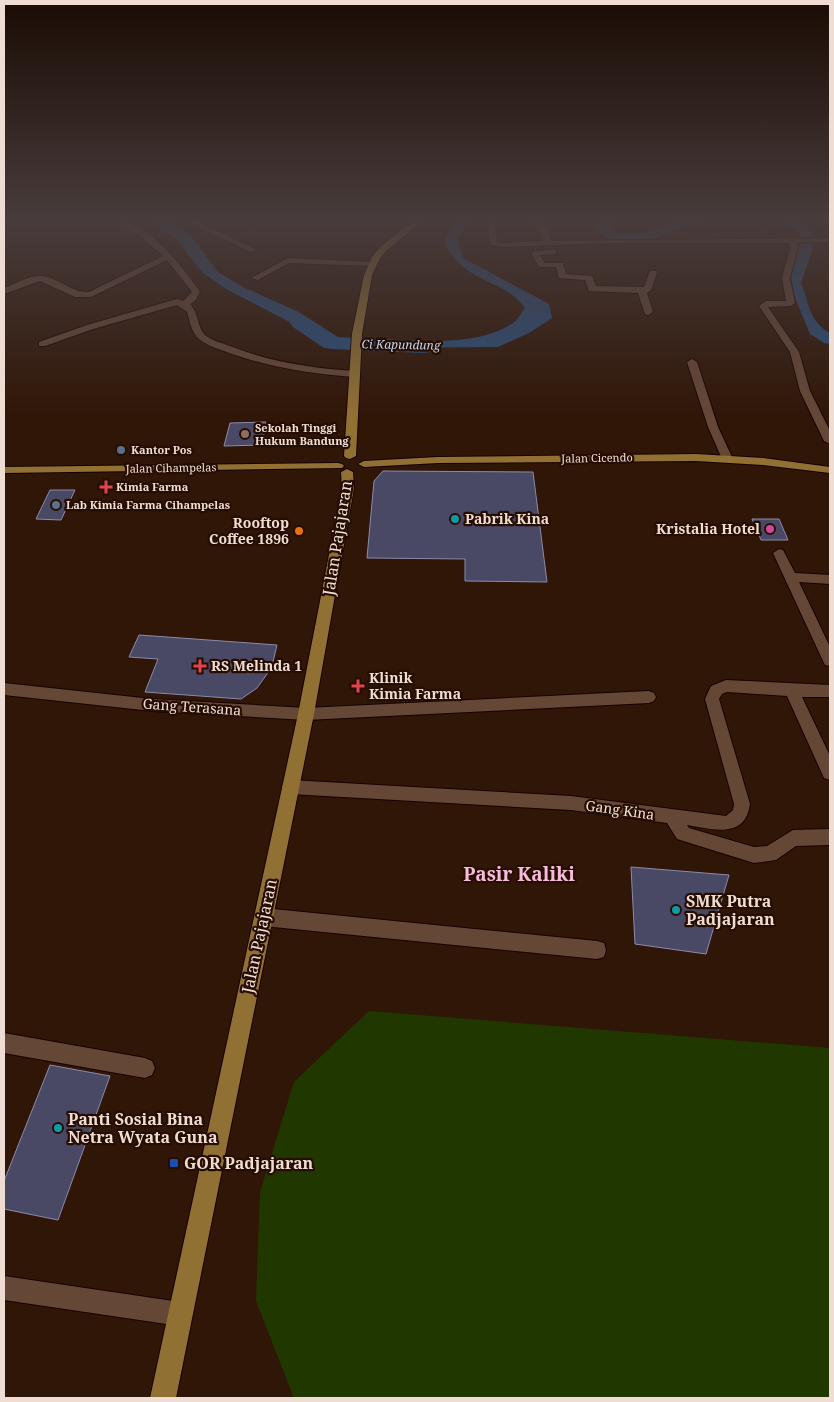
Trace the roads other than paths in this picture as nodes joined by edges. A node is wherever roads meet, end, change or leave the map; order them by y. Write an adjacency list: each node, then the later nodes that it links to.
1 (21, 285): 10 (street)
2 (57, 285): 3 (street)
3 (108, 285)
4 (191, 285): 11 (street)
5 (366, 285): 15 (main road, Jalan Pajajaran)
6 (591, 285): 9 (street)
7 (648, 285): 9 (street)
8 (787, 285): 16 (street)
9 (642, 290): 12 (street)
10 (4, 292)
11 (186, 304): 13 (street); 15 (street)
12 (648, 312)
13 (42, 344)
14 (692, 362): 17 (street)
15 (355, 374): 18 (main road, Jalan Pajajaran)
16 (830, 441)
17 (726, 457): 18 (main road, Jalan Cicendo); 19 (main road, Jalan Cicendo)
18 (350, 464): 20 (main road, Jalan Cihampelas); 29 (main road, Jalan Pajajaran)
19 (830, 470)
20 (5, 472)
21 (778, 553): 22 (street)
22 (790, 577): 23 (street); 24 (street)
23 (830, 579)
24 (830, 661)
25 (4, 689): 29 (street, Gang Terasana)
26 (791, 689): 27 (street); 30 (street); 32 (street, Gang Kina)
27 (830, 690)
28 (649, 697): 29 (street, Gang Terasana)
29 (306, 714): 31 (main road, Jalan Pajajaran)
30 (830, 773)
31 (290, 787): 32 (street, Gang Kina); 34 (main road, Jalan Pajajaran)
32 (673, 817): 33 (street)
33 (830, 836)
34 (263, 917): 35 (street); 39 (main road, Jalan Pajajaran)
35 (597, 950)
36 (5, 1046): 37 (street)
37 (145, 1068)
38 (4, 1288): 39 (street)
39 (180, 1314): 40 (main road, Jalan Pajajaran)
40 (162, 1398)

